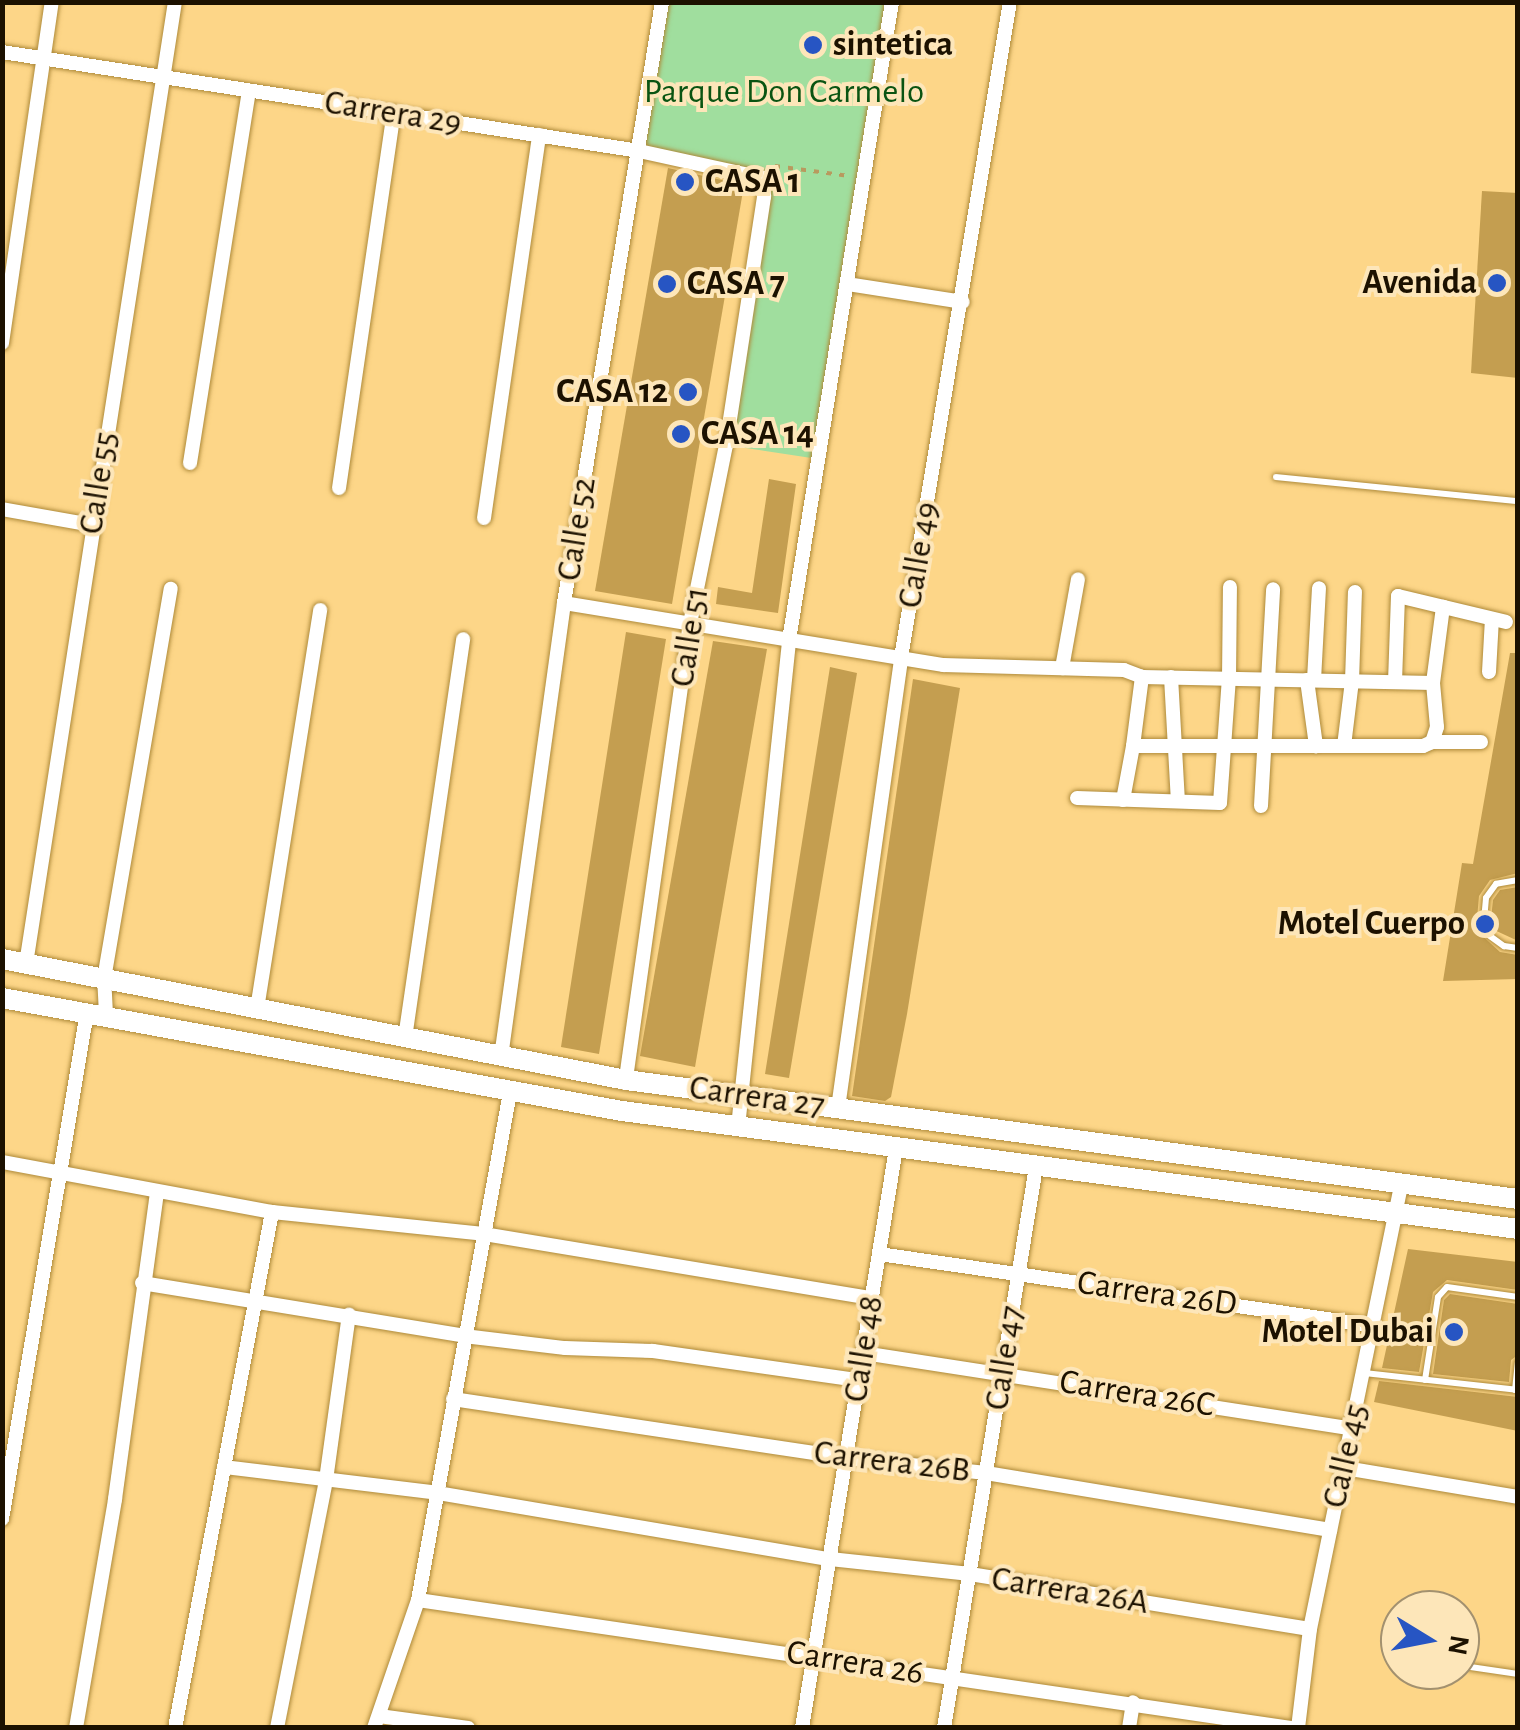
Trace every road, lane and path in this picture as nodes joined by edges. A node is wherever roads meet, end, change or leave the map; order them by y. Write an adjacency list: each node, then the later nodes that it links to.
1 (52, 2): 7 (street)
2 (175, 2): 8 (street, Calle 55)
3 (662, 2): 12 (street, Calle 52)
4 (892, 2): 14 (street)
5 (1010, 2): 16 (street, Calle 49)
6 (2, 52): 7 (street, Carrera 29)
7 (45, 58): 8 (street, Carrera 29); 17 (street)
8 (166, 76): 9 (street, Carrera 29); 24 (street, Calle 55)
9 (249, 92): 10 (street, Carrera 29); 18 (street)
10 (394, 112): 11 (street, Carrera 29); 20 (street)
11 (539, 136): 12 (street, Carrera 29); 23 (street)
12 (639, 151): 13 (street, Carrera 29); 31 (street, Calle 52)
13 (763, 178): 14 (path); 34 (street, Calle 51)
14 (864, 178): 15 (street)
15 (847, 284): 16 (street); 36 (street)
16 (963, 302): 37 (street, Calle 49)
17 (2, 342)
18 (190, 463)
19 (1276, 477): 21 (lane)
20 (339, 488)
21 (1518, 500)
22 (2, 509): 24 (street)
23 (484, 518)
24 (92, 525): 63 (street, Calle 55)
25 (1078, 579): 38 (street)
26 (1230, 587): 42 (street)
27 (1319, 588): 44 (street)
28 (171, 589): 64 (street)
29 (1272, 589): 43 (street)
30 (1355, 592): 45 (street)
31 (564, 603): 34 (street); 69 (street, Calle 52)
32 (1443, 607): 39 (street); 46 (street); 47 (street)
33 (320, 610): 66 (street)
34 (690, 623): 36 (street); 70 (street, Calle 51)
35 (463, 639): 68 (street)
36 (789, 640): 37 (street); 72 (street)
37 (902, 658): 38 (street); 73 (street, Calle 49)
38 (1062, 668): 40 (street)
39 (1489, 672)
40 (1142, 677): 41 (street); 52 (street)
41 (1171, 677): 42 (street); 50 (street)
42 (1230, 678): 43 (street); 51 (street)
43 (1270, 679): 44 (street); 53 (street)
44 (1310, 680): 45 (street); 54 (street)
45 (1352, 681): 46 (street); 55 (street)
46 (1394, 682): 47 (street)
47 (1433, 683): 48 (street)
48 (1432, 742): 49 (street); 55 (street)
49 (1481, 742)
50 (1178, 745): 51 (street); 52 (street); 58 (street)
51 (1224, 745): 53 (street); 58 (street)
52 (1133, 746): 57 (street)
53 (1266, 746): 54 (street); 59 (street)
54 (1316, 746): 55 (street)
55 (1344, 746)
56 (1077, 798): 57 (street)
57 (1123, 800): 58 (street)
58 (1178, 801)
59 (1261, 806)
60 (1518, 880): 61 (lane)
61 (1518, 948)
62 (2, 959): 63 (street, Carrera 27)
63 (26, 964): 64 (street, Carrera 27)
64 (104, 979): 66 (street, Carrera 27); 67 (street)
65 (2, 998): 67 (street, Carrera 27)
66 (258, 1009): 68 (street, Carrera 27)
67 (97, 1013): 71 (street, Carrera 27); 78 (street)
68 (405, 1038): 69 (street, Carrera 27)
69 (500, 1057): 70 (street, Carrera 27)
70 (626, 1080): 72 (street, Carrera 27)
71 (510, 1092): 74 (street, Carrera 27); 85 (street)
72 (743, 1095): 73 (street, Carrera 27); 74 (street)
73 (838, 1108): 79 (street, Carrera 27)
74 (738, 1127): 75 (street, Carrera 27)
75 (896, 1148): 77 (street, Carrera 27); 86 (street, Calle 48)
76 (2, 1162): 78 (street)
77 (1036, 1167): 83 (street, Carrera 27); 87 (street, Calle 47)
78 (58, 1171): 80 (street); 111 (street)
79 (1401, 1185): 81 (street, Carrera 27); 83 (street, Calle 45)
80 (157, 1192): 82 (street); 88 (street)
81 (1518, 1199)
82 (272, 1212): 85 (street); 91 (street)
83 (1396, 1214): 84 (street, Carrera 27); 93 (street, Calle 45)
84 (1518, 1229)
85 (484, 1234): 90 (street); 94 (street)
86 (879, 1254): 87 (street, Carrera 26D); 90 (street, Calle 48)
87 (1018, 1273): 93 (street, Carrera 26D); 97 (street, Calle 47)
88 (142, 1283): 91 (street); 123 (street)
89 (1518, 1296): 100 (lane)
90 (872, 1298): 95 (street, Calle 48)
91 (254, 1303): 92 (street); 105 (street)
92 (350, 1314): 94 (street); 108 (street)
93 (1375, 1326): 98 (street, Calle 45)
94 (464, 1336): 99 (street); 102 (street)
95 (863, 1353): 97 (street, Carrera 26C); 99 (street, Calle 48)
96 (1518, 1362): 101 (lane)
97 (1002, 1372): 103 (street, Carrera 26C); 107 (street, Calle 47)
98 (1364, 1373): 100 (lane); 103 (street, Calle 45)
99 (858, 1380): 104 (street, Calle 48)
100 (1425, 1380): 101 (lane)
101 (1516, 1390)
102 (453, 1399): 104 (street, Carrera 26B); 109 (street)
103 (1352, 1428): 106 (street, Calle 45)
104 (846, 1458): 107 (street, Carrera 26B); 113 (street, Calle 48)
105 (224, 1467): 108 (street, Carrera 26A); 124 (street)
106 (1345, 1468): 110 (street); 112 (street, Calle 45)
107 (986, 1472): 112 (street, Carrera 26B); 114 (street, Calle 47)
108 (326, 1480): 109 (street, Carrera 26A); 125 (street)
109 (438, 1493): 113 (street, Carrera 26A); 115 (street)
110 (1518, 1497)
111 (2, 1519)
112 (1330, 1530): 116 (street, Calle 45)
113 (830, 1559): 114 (street, Carrera 26A); 117 (street, Calle 48)
114 (970, 1574): 116 (street, Carrera 26A); 120 (street, Calle 47)
115 (418, 1600): 117 (street, Carrera 26); 122 (street)
116 (1310, 1629): 130 (street, Calle 45)
117 (814, 1655): 120 (street, Carrera 26); 127 (street, Calle 48)
118 (1480, 1668): 119 (lane)
119 (1518, 1674)
120 (954, 1678): 121 (street, Carrera 26); 128 (street, Calle 47)
121 (1133, 1702): 129 (street); 130 (street, Carrera 26)
122 (376, 1722): 126 (street)
123 (76, 1728)
124 (175, 1728)
125 (277, 1728)
126 (468, 1728)
127 (802, 1728)
128 (944, 1728)
129 (1129, 1728)
130 (1294, 1728)

